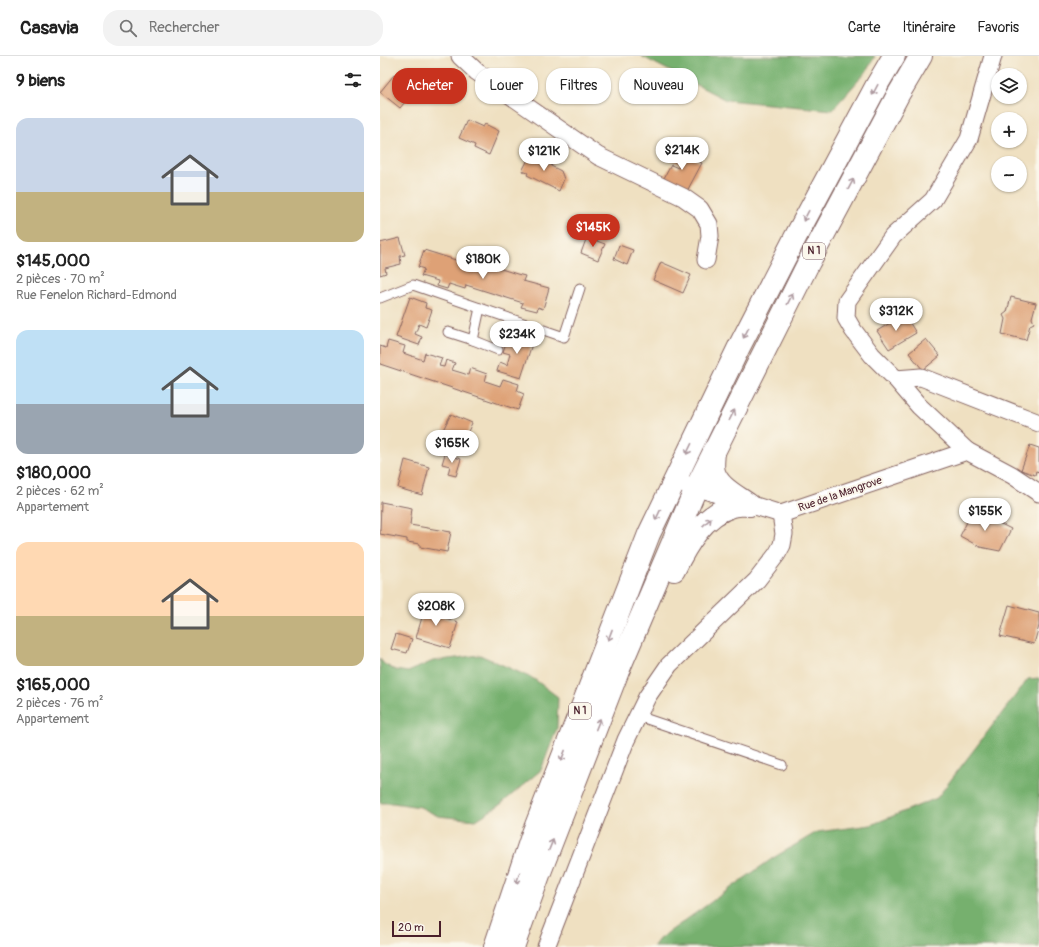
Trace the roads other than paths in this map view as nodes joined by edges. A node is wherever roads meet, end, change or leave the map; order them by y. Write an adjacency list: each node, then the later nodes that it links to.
1 (460, 56): 5 (street)
2 (894, 56): 16 (main road, N 1, one-way to 16)
3 (921, 56): 14 (main road, N 1, one-way to 3)
4 (993, 56): 12 (street)
5 (706, 260)
6 (580, 288): 8 (lane)
7 (380, 298): 8 (lane)
8 (480, 308): 10 (lane)
9 (448, 332): 10 (lane)
10 (473, 340): 11 (lane)
11 (498, 350)
12 (896, 379): 13 (street); 15 (street)
13 (1039, 423)
14 (714, 450): 17 (main road, N 1); 19 (main road)
15 (967, 452): 18 (street); 20 (street, Rue de la Mangrove)
16 (674, 479): 17 (street); 24 (main road, N 1, one-way to 24)
17 (704, 490): 19 (street); 21 (main road, N 1)
18 (1039, 493)
19 (749, 504): 20 (street); 21 (main road, one-way to 19)
20 (780, 514): 22 (street)
21 (618, 671): 25 (main road, N 1, one-way to 21)
22 (638, 716): 23 (lane); 26 (street)
23 (782, 765)
24 (495, 947)
25 (513, 947)
26 (546, 947)

